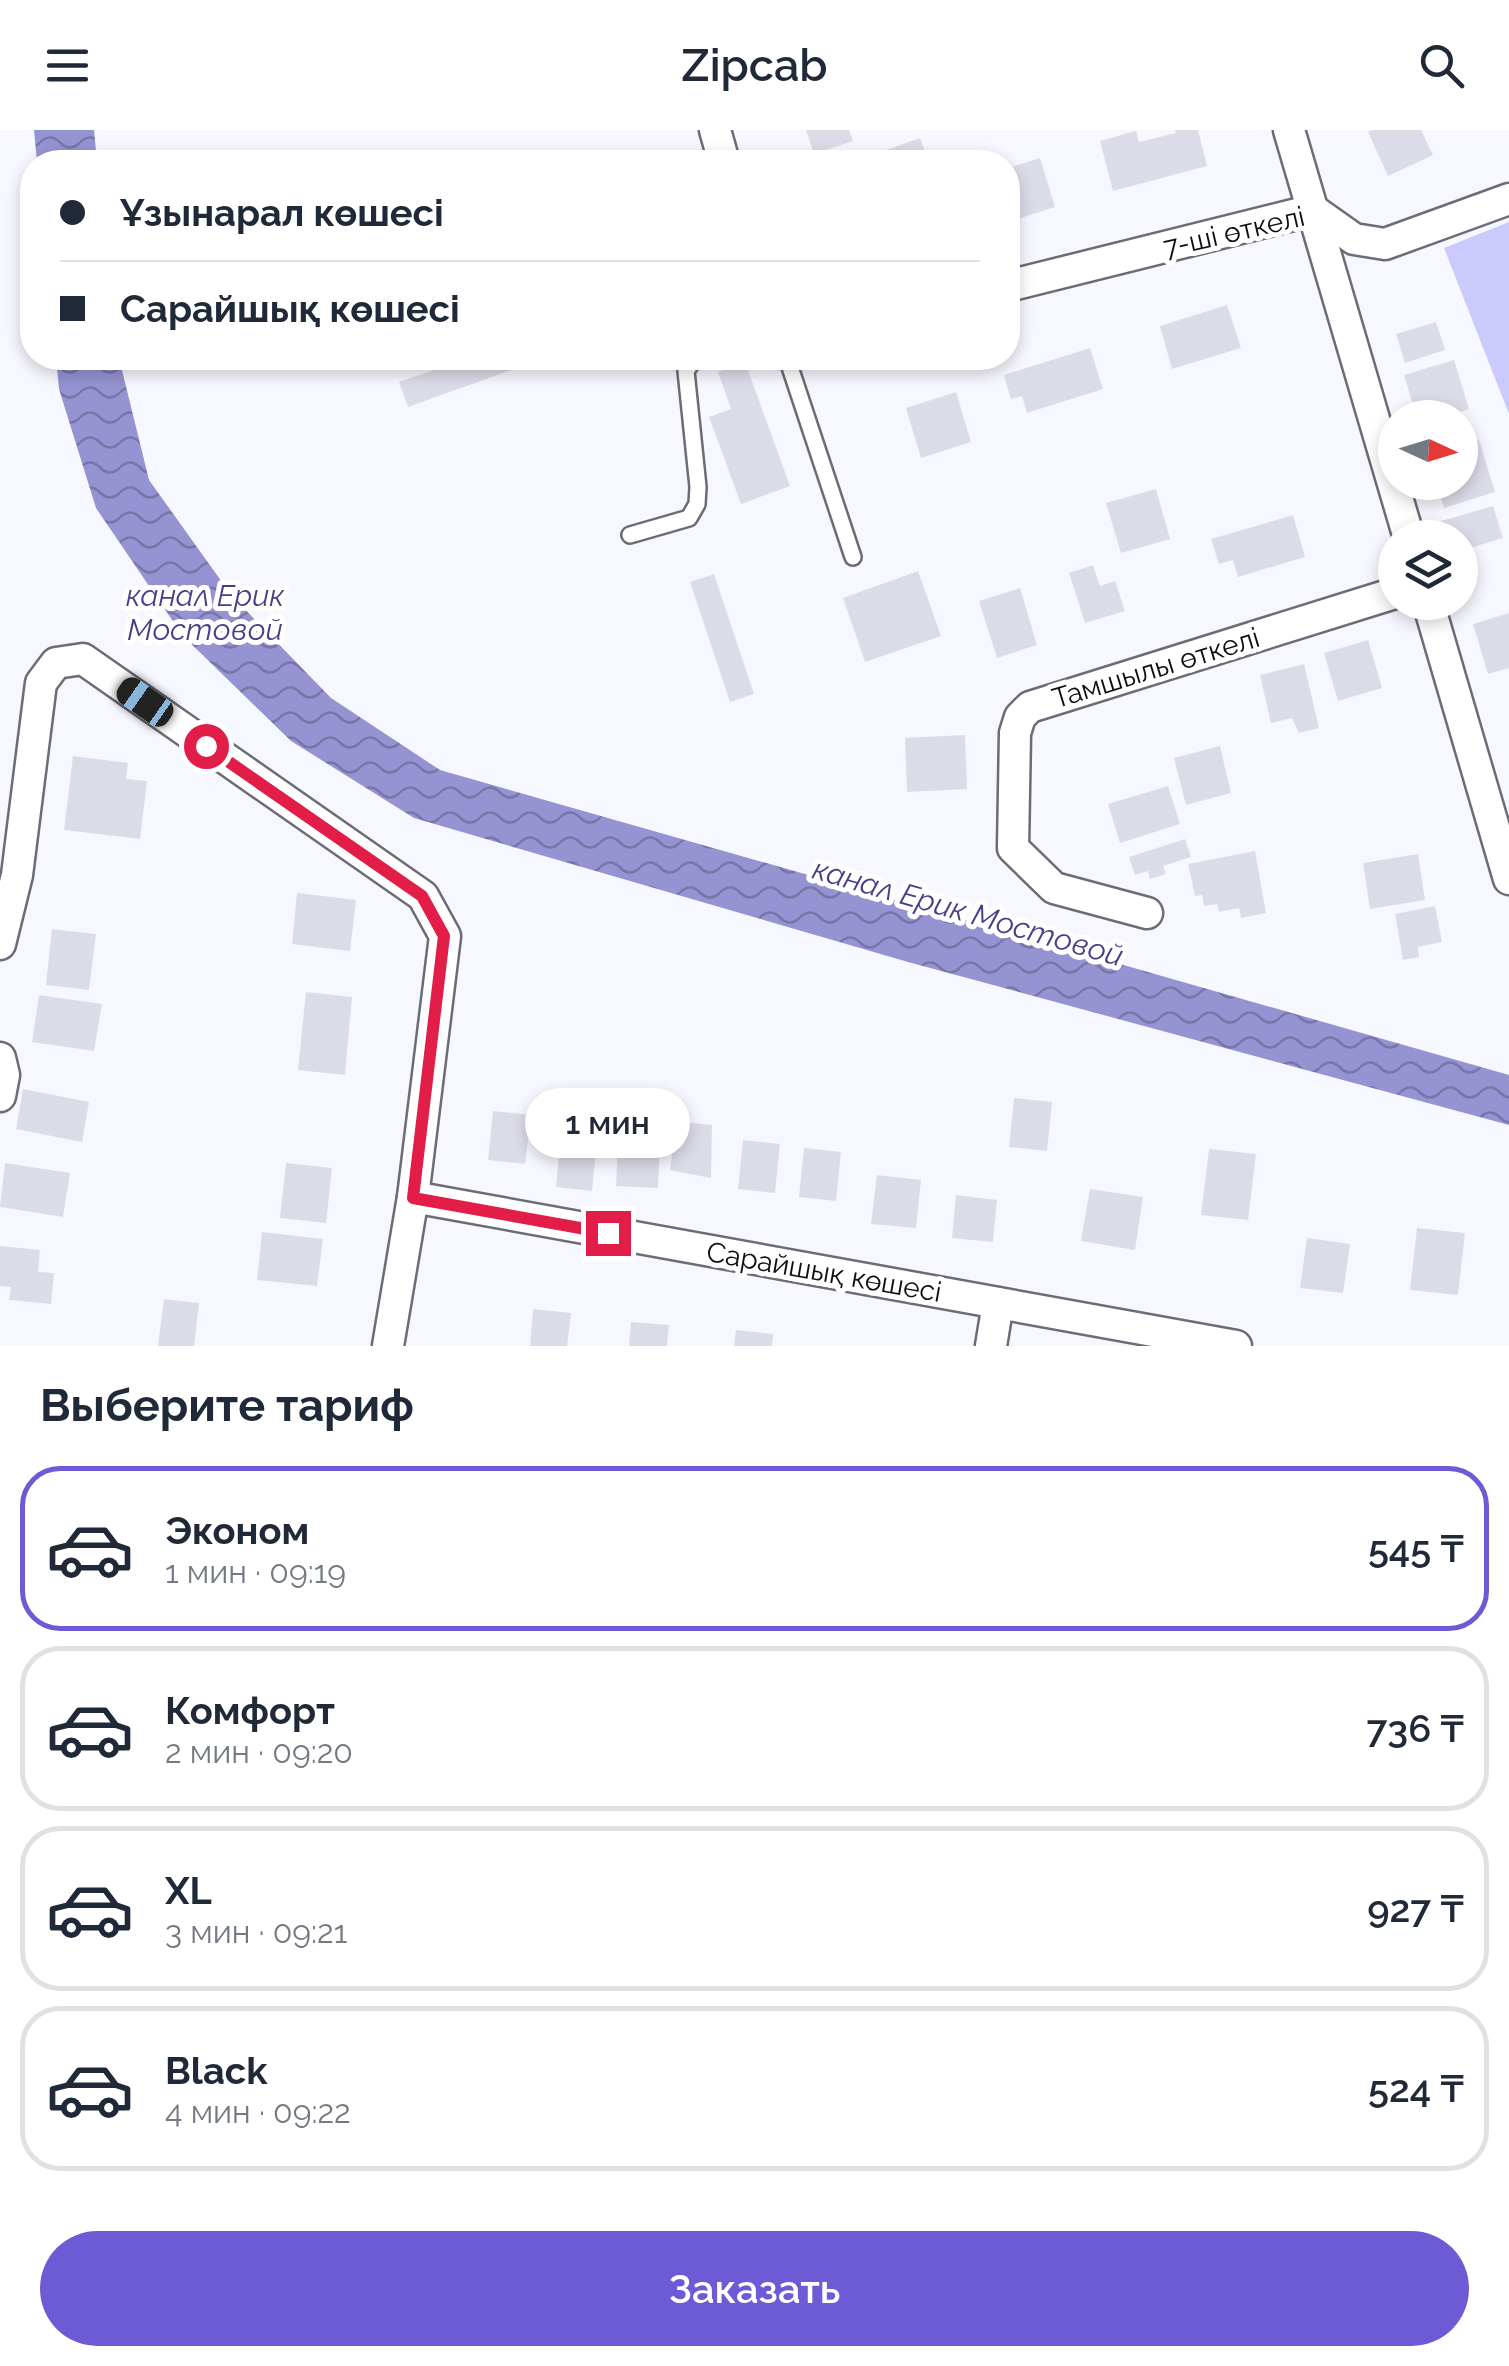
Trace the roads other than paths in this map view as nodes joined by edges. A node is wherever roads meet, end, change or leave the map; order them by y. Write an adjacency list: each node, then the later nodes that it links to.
1 (1290, 130): 3 (street)
2 (1509, 199): 3 (street, 7-шi өткелi)
3 (1314, 210): 4 (street, 7-шi өткелi); 7 (street)
4 (1020, 283)
5 (687, 370): 8 (lane)
6 (791, 370): 9 (lane)
7 (1404, 520)
8 (630, 535)
9 (853, 557)
10 (1378, 598): 13 (street, Тамшылы өткелі)
11 (1433, 620): 12 (street)
12 (1509, 879)
13 (1147, 913)
14 (0, 944): 17 (street)
15 (0, 1058): 16 (street)
16 (0, 1096)
17 (413, 1198): 18 (street, Сарайшық көшесі); 19 (street)
18 (998, 1303): 20 (street); 21 (street, Сарайшық көшесі)
19 (388, 1346)
20 (991, 1346)
21 (1236, 1346)

